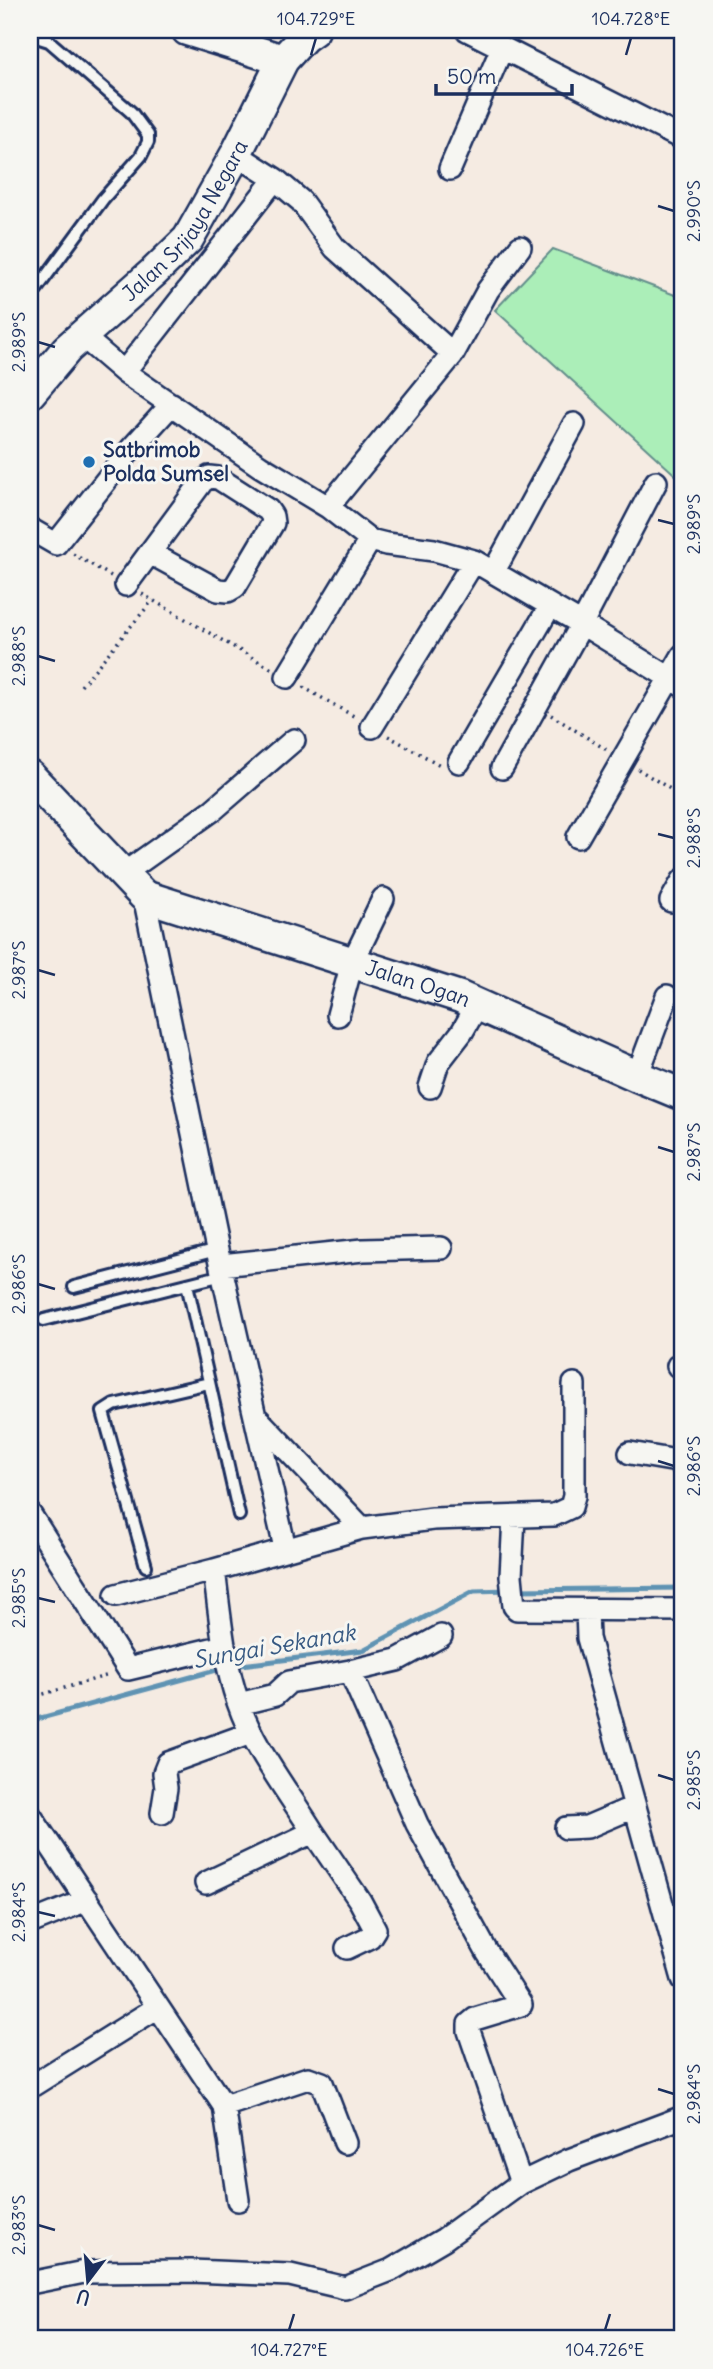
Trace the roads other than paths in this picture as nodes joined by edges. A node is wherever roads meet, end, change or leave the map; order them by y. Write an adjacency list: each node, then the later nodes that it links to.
1 (187, 30): 6 (main road)
2 (314, 30): 6 (main road, Jalan Srijaya Negara)
3 (467, 30): 5 (street)
4 (30, 35): 12 (lane)
5 (502, 48): 7 (street); 9 (street)
6 (283, 60): 8 (main road, Jalan Srijaya Negara)
7 (680, 133)
8 (236, 154): 10 (street); 13 (main road, Jalan Srijaya Negara)
9 (450, 169)
10 (275, 179): 14 (street); 15 (street)
11 (520, 247): 14 (street)
12 (30, 298)
13 (82, 336): 15 (street); 16 (main road, Jalan Srijaya Negara)
14 (453, 354): 22 (street)
15 (124, 372): 17 (street)
16 (30, 393)
17 (172, 404): 19 (street); 23 (street)
18 (575, 424): 27 (street)
19 (260, 466): 21 (street); 22 (street)
20 (656, 482): 30 (street)
21 (242, 493): 25 (street); 25 (street)
22 (328, 507): 24 (street)
23 (30, 529)
24 (370, 540): 26 (street); 32 (street)
25 (150, 552): 28 (street)
26 (474, 561): 27 (street); 34 (street)
27 (494, 571): 29 (street)
28 (126, 585)
29 (550, 606): 30 (street); 36 (street)
30 (582, 624): 33 (street); 37 (street)
31 (683, 655): 33 (street)
32 (287, 677)
33 (676, 682): 39 (street)
34 (372, 727)
35 (294, 740): 40 (street)
36 (459, 762)
37 (502, 768)
38 (30, 776): 40 (main road, Jalan Ogan)
39 (578, 837)
40 (123, 874): 42 (main road, Jalan Ogan)
41 (683, 880): 44 (street)
42 (144, 896): 45 (main road, Jalan Ogan); 53 (street)
43 (383, 899): 45 (street)
44 (671, 901)
45 (352, 962): 47 (main road, Jalan Ogan); 48 (street)
46 (667, 996): 49 (street)
47 (478, 1004): 49 (main road, Jalan Ogan); 50 (street)
48 (338, 1015)
49 (637, 1076): 51 (main road, Jalan Ogan)
50 (430, 1087)
51 (683, 1095)
52 (441, 1248): 53 (street)
53 (220, 1263): 54 (lane); 55 (lane); 59 (street)
54 (187, 1284): 56 (lane); 57 (lane)
55 (74, 1287)
56 (44, 1321)
57 (209, 1383): 63 (lane); 67 (lane)
58 (575, 1384): 64 (street)
59 (255, 1416): 65 (street); 66 (street)
60 (630, 1453): 61 (street)
61 (683, 1462)
62 (30, 1515): 73 (street)
63 (239, 1515)
64 (514, 1517): 65 (street); 70 (street)
65 (362, 1528): 66 (street)
66 (285, 1548): 68 (street)
67 (146, 1566)
68 (214, 1570): 69 (street); 73 (street)
69 (116, 1595)
70 (587, 1610): 71 (street); 77 (street)
71 (683, 1610)
72 (441, 1636): 74 (street)
73 (225, 1652): 75 (street)
74 (350, 1671): 75 (street); 92 (street)
75 (239, 1704): 76 (street)
76 (251, 1733): 78 (street); 81 (street)
77 (634, 1807): 80 (street); 86 (street)
78 (162, 1813)
79 (30, 1816): 83 (street)
80 (566, 1828)
81 (313, 1832): 82 (street); 85 (street)
82 (206, 1883)
83 (87, 1900): 84 (street); 87 (street)
84 (30, 1923)
85 (347, 1948)
86 (683, 1979)
87 (158, 2007): 88 (street); 89 (street)
88 (30, 2087)
89 (224, 2106): 91 (street); 93 (street)
90 (683, 2117): 92 (street)
91 (345, 2143)
92 (521, 2183): 94 (street)
93 (237, 2200)
94 (30, 2283)

